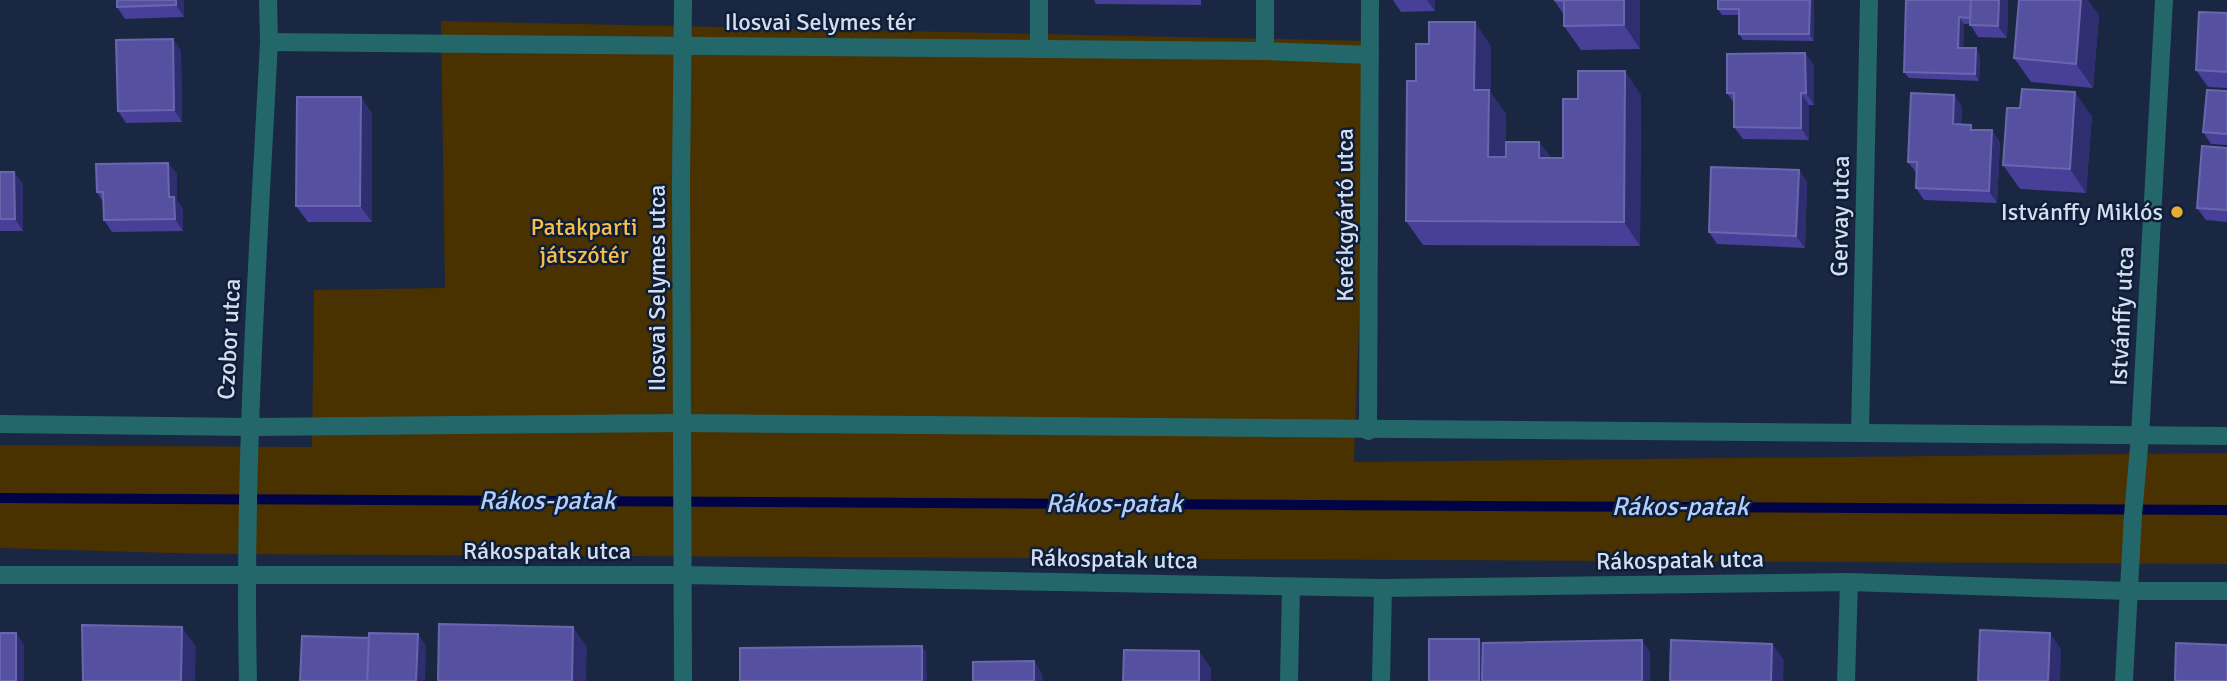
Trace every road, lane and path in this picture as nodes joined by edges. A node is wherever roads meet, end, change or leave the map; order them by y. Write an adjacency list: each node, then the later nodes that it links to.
1 (268, 0): 8 (street, Czobor utca)
2 (683, 0): 9 (street, Ilosvai Selymes utca)
3 (1040, 0): 10 (street)
4 (1265, 0): 11 (street)
5 (1370, 0): 12 (street, Kerékgyártó utca)
6 (1868, 0): 17 (street, Gervay utca)
7 (2164, 0): 18 (street, Istvánffy utca)
8 (269, 42): 9 (street, Ilosvai Selymes tér); 15 (street, Czobor utca)
9 (683, 46): 10 (street, Ilosvai Selymes tér); 13 (street, Ilosvai Selymes utca)
10 (1039, 49): 11 (street, Ilosvai Selymes tér)
11 (1265, 51): 12 (street, Ilosvai Selymes tér)
12 (1370, 55): 16 (street, Kerékgyártó utca)
13 (682, 423): 15 (street); 16 (street); 21 (street, Ilosvai Selymes utca)
14 (0, 424): 15 (street)
15 (250, 427): 22 (street, Czobor utca)
16 (1368, 430): 17 (street)
17 (1860, 433): 18 (street)
18 (2140, 436): 19 (street); 27 (street, Istvánffy utca)
19 (2227, 436)
20 (0, 575): 22 (street, Rákospatak utca)
21 (683, 575): 22 (street, Rákospatak utca); 24 (street, Rákospatak utca); 29 (street)
22 (246, 576): 28 (street, Czobor utca)
23 (1849, 582): 25 (street, Rákospatak utca); 27 (street, Rákospatak utca); 32 (street)
24 (1291, 587): 25 (street, Rákospatak utca); 30 (street)
25 (1383, 588): 31 (street)
26 (2227, 591): 27 (street, Rákospatak utca)
27 (2129, 592): 33 (street, Istvánffy utca)
28 (248, 681)
29 (683, 681)
30 (1289, 681)
31 (1381, 681)
32 (1846, 681)
33 (2124, 681)

